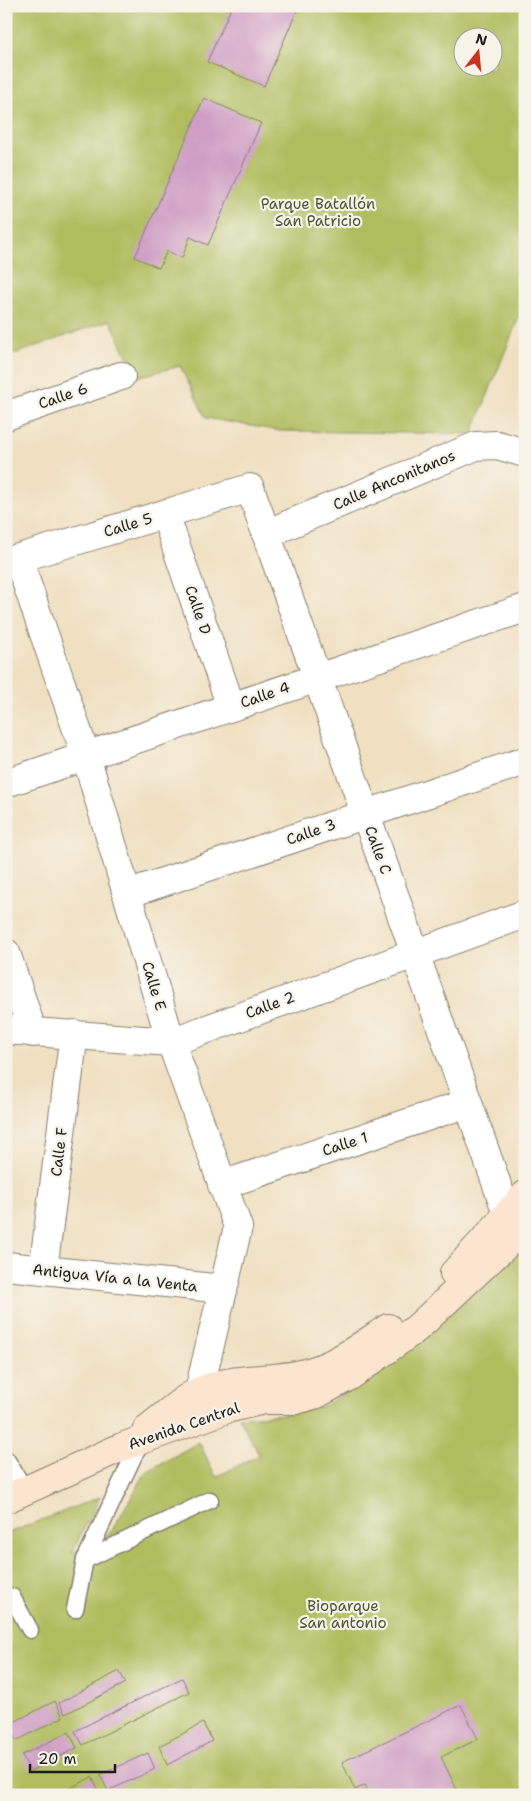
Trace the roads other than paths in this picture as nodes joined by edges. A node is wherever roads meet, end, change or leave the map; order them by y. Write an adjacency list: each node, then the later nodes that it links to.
1 (120, 376): 2 (street, Calle 6)
2 (6, 416)
3 (525, 453): 6 (street, Calle Anconitanos)
4 (250, 488): 5 (street, Calle 5); 6 (street, Calle C)
5 (165, 514): 7 (street, Calle 5); 10 (street, Calle D)
6 (266, 534): 9 (street, Calle C)
7 (12, 560): 11 (street, Calle E)
8 (525, 608): 9 (street, Calle 4)
9 (317, 678): 10 (street, Calle 4); 14 (street, Calle C)
10 (231, 707): 11 (street, Calle 4)
11 (86, 756): 13 (street, Calle 4); 15 (street, Calle E)
12 (525, 760): 14 (street, Calle 3)
13 (6, 783)
14 (366, 814): 15 (street, Calle 3); 17 (street, Calle C)
15 (127, 894): 22 (street, Calle E)
16 (525, 914): 17 (street, Calle 2)
17 (415, 952): 22 (street, Calle 2); 23 (street, Calle C)
18 (6, 953): 20 (street)
19 (6, 1030): 20 (street, Calle 2)
20 (33, 1033): 21 (street, Calle 2)
21 (74, 1034): 22 (street, Calle 2); 27 (street, Calle F)
22 (171, 1042): 24 (street, Calle E)
23 (468, 1103): 24 (street, Calle 1); 25 (street, Calle C)
24 (222, 1185): 28 (street, Calle E)
25 (519, 1212): 29 (street, Avenida Central)
26 (6, 1266): 27 (street, Antigua Vía a la Venta)
27 (43, 1270): 28 (street, Antigua Vía a la Venta)
28 (223, 1289): 29 (street, Calle E)
29 (203, 1403): 30 (street, Avenida Central)
30 (135, 1440): 32 (street, Avenida Central); 34 (lane)
31 (6, 1459): 32 (lane)
32 (16, 1494)
33 (210, 1500): 34 (lane)
34 (86, 1560): 36 (lane)
35 (6, 1596): 37 (lane)
36 (75, 1609)
37 (30, 1630)

